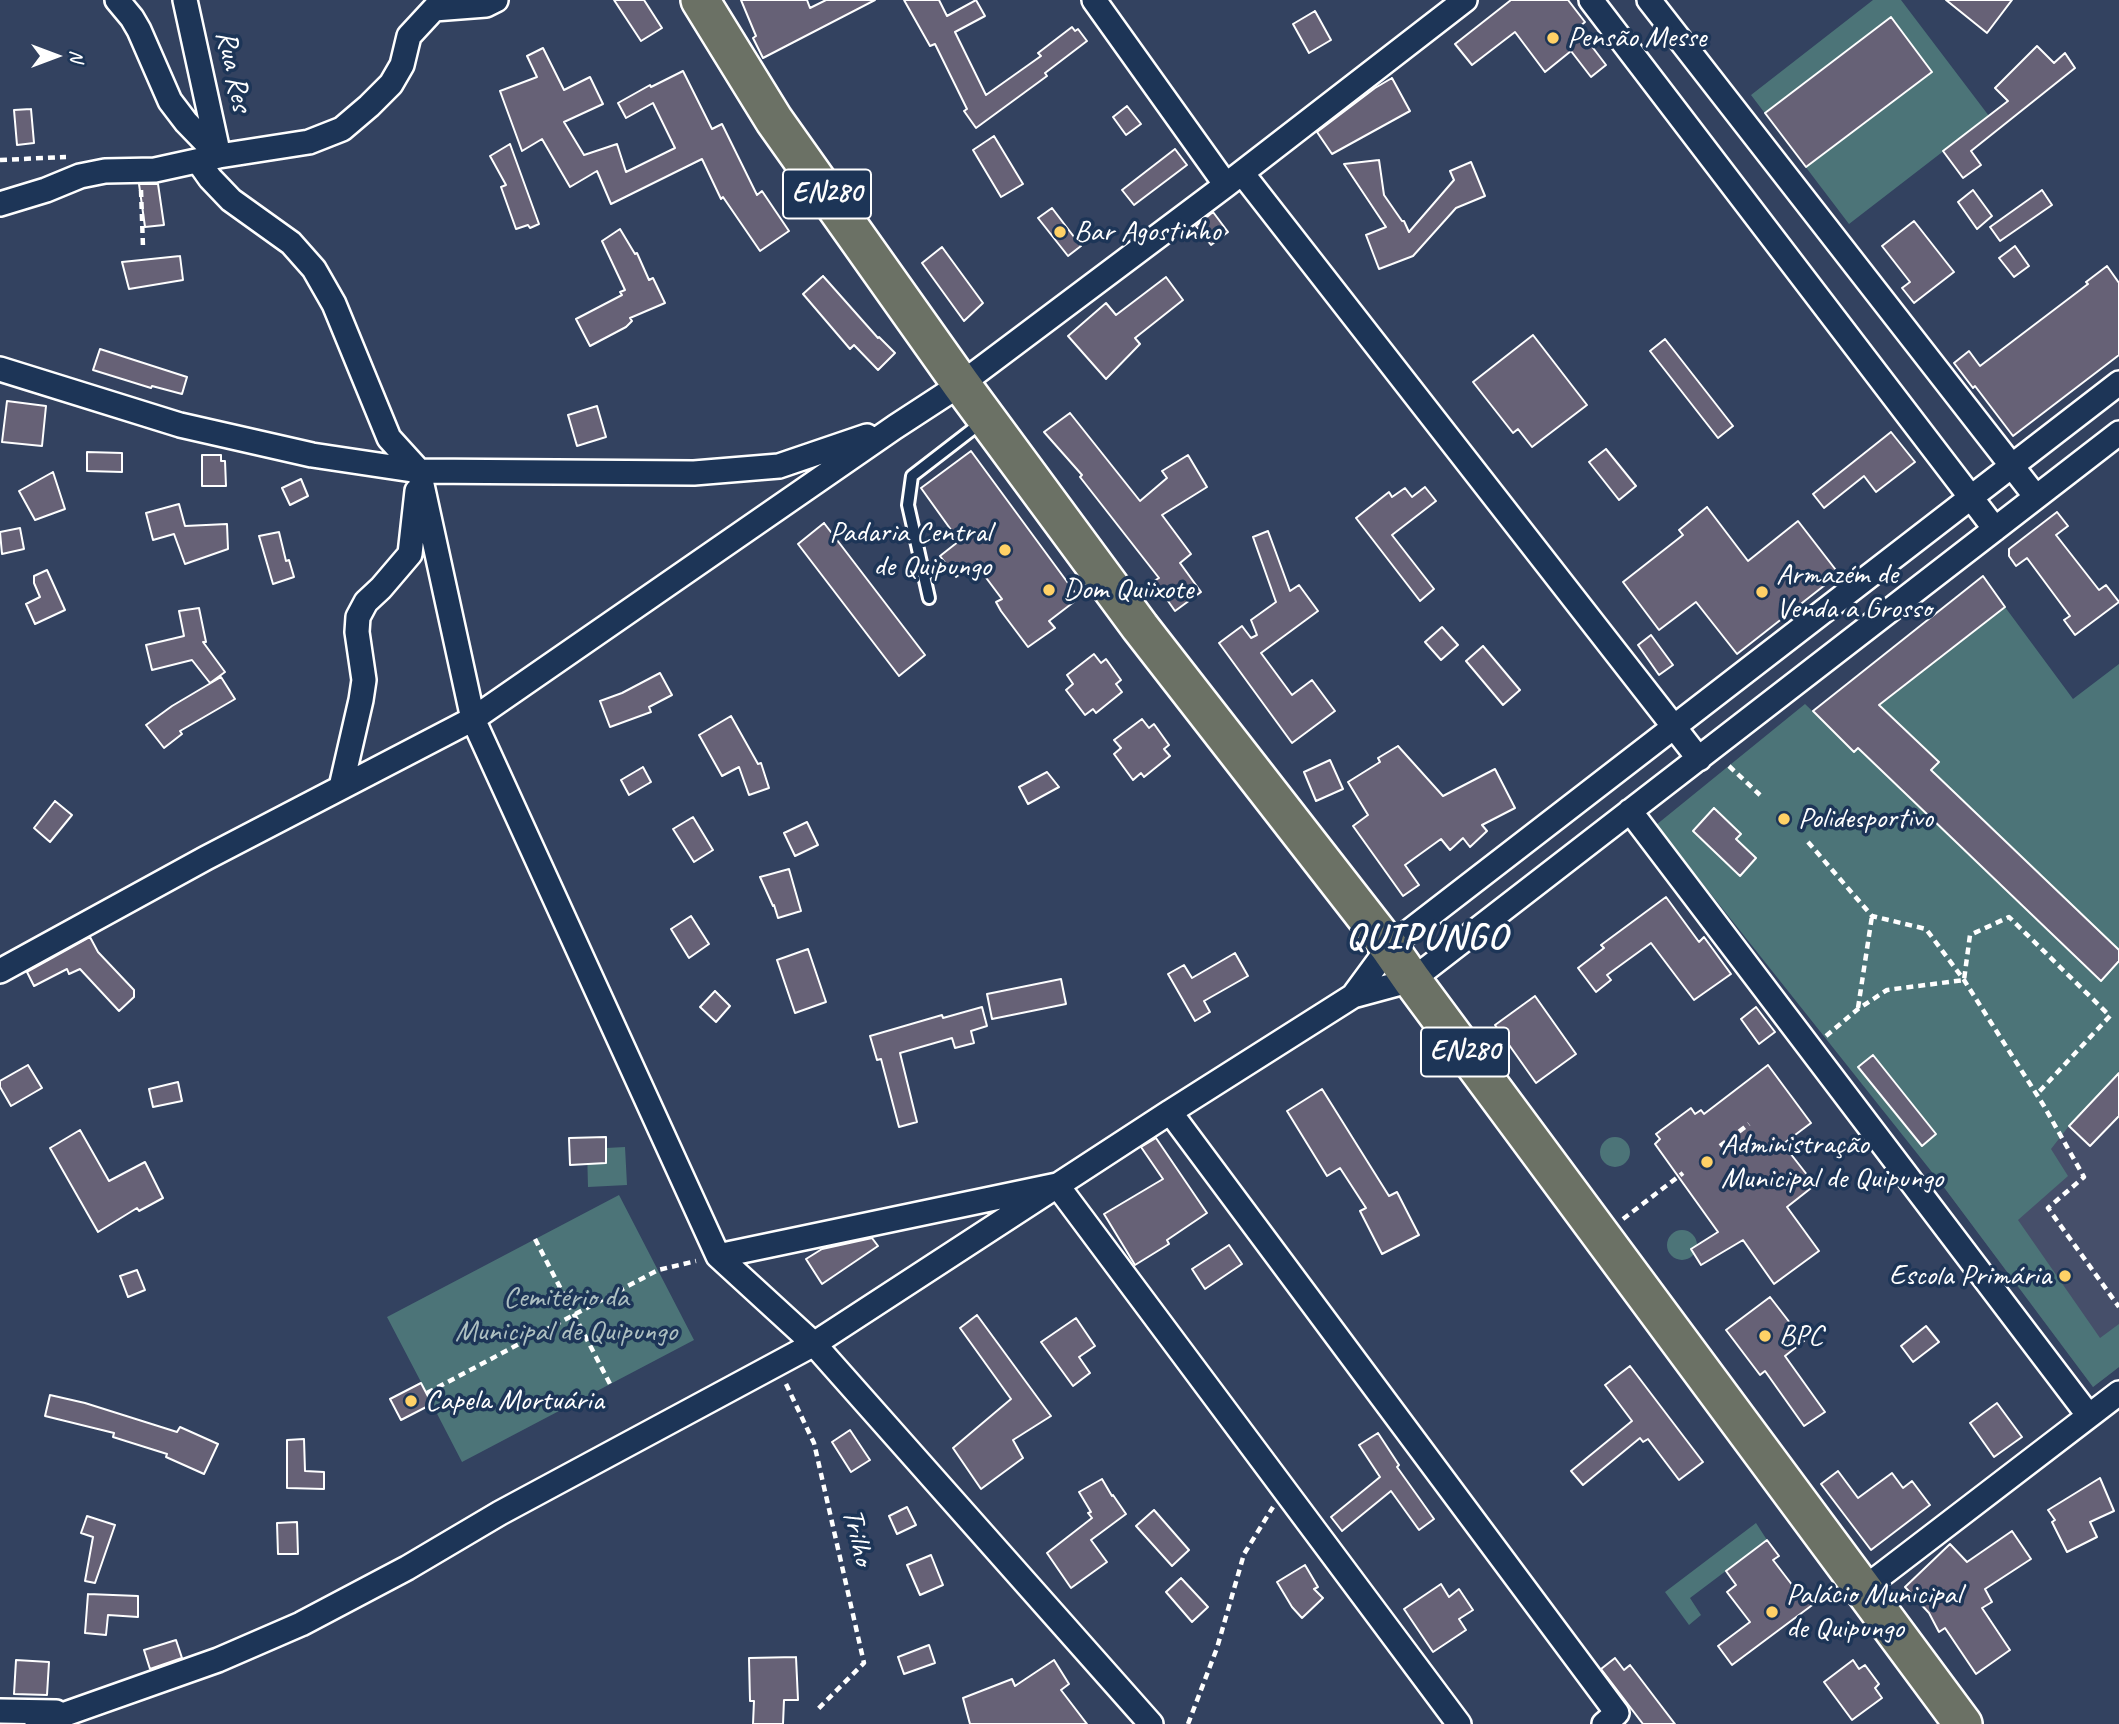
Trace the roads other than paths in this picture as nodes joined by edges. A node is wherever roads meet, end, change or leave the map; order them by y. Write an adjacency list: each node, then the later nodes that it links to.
1 (117, 0): 9 (street)
2 (185, 0): 9 (street, Rua Res)
3 (496, 0): 9 (street)
4 (700, 0): 14 (main road, EN280)
5 (1094, 0): 10 (street)
6 (1465, 0): 10 (street)
7 (1591, 0): 20 (street)
8 (1649, 0): 18 (street)
9 (209, 158): 11 (street); 19 (street)
10 (1234, 179): 14 (street); 25 (street)
11 (0, 204)
12 (0, 369): 19 (street)
13 (2119, 383): 18 (street)
14 (961, 384): 15 (main road, EN280); 16 (street)
15 (987, 419): 23 (lane); 29 (main road, EN280)
16 (895, 427): 19 (street); 24 (street)
17 (2119, 433): 21 (street)
18 (2011, 466): 20 (street); 21 (street)
19 (419, 471): 24 (street); 27 (street)
20 (1971, 497): 22 (street); 25 (street)
21 (2036, 497): 22 (street)
22 (1995, 529): 26 (street)
23 (929, 598)
24 (472, 719): 27 (street); 35 (street)
25 (1674, 727): 26 (street); 29 (street)
26 (1699, 759): 28 (street)
27 (341, 787): 30 (street)
28 (1630, 811): 31 (street); 38 (street)
29 (1389, 947): 31 (main road, EN280); 32 (street)
30 (0, 971)
31 (1412, 981): 32 (street); 39 (main road, EN280)
32 (1353, 996): 33 (street)
33 (1170, 1112): 34 (street); 45 (street)
34 (1058, 1185): 35 (street); 36 (street); 44 (street)
35 (718, 1255): 36 (street)
36 (814, 1344): 41 (street); 43 (street)
37 (2119, 1394): 38 (street)
38 (2089, 1416): 39 (street)
39 (1862, 1590): 46 (main road, EN280)
40 (0, 1712): 41 (street)
41 (66, 1712): 42 (street)
42 (37, 1724)
43 (1151, 1724)
44 (1459, 1724)
45 (1604, 1724)
46 (1963, 1724)

